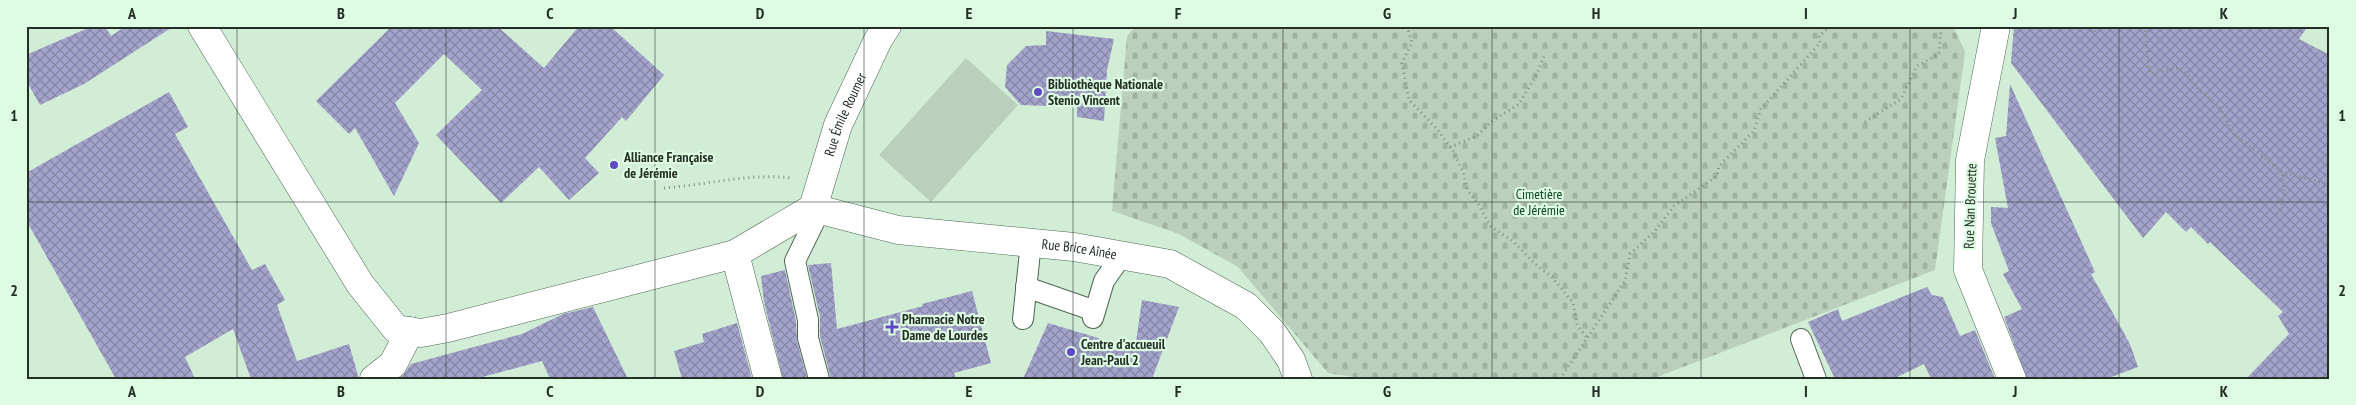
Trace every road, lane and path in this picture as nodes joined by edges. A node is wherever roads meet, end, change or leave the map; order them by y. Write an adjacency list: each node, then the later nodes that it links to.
1 (202, 26): 24 (street)
2 (887, 26): 14 (street, Rue Émile Roumer)
3 (1407, 26): 12 (path)
4 (1831, 26): 25 (path)
5 (1996, 26): 33 (street, Rue Nan Brouette)
6 (2094, 26): 9 (path)
7 (2145, 26): 13 (path)
8 (1942, 27): 11 (path)
9 (2095, 34)
10 (1546, 54): 12 (path)
11 (1865, 122)
12 (1450, 147): 25 (path)
13 (2282, 172): 15 (path); 18 (path)
14 (821, 182): 16 (path); 17 (street, Rue Émile Roumer)
15 (2330, 185)
16 (664, 188)
17 (817, 209): 19 (street, Rue Brice Aînée); 20 (street); 29 (lane)
18 (2277, 214)
19 (1031, 242): 21 (street, Rue Brice Aînée); 22 (lane)
20 (735, 254): 24 (street); 28 (street)
21 (1122, 255): 22 (lane); 30 (street, Rue Brice Aînée)
22 (1026, 287): 23 (lane)
23 (1023, 319)
24 (410, 331): 27 (street)
25 (1587, 338): 31 (path)
26 (1801, 339): 32 (lane)
27 (374, 379)
28 (768, 379)
29 (820, 379)
30 (1298, 379)
31 (1560, 379)
32 (1816, 379)
33 (2012, 379)

